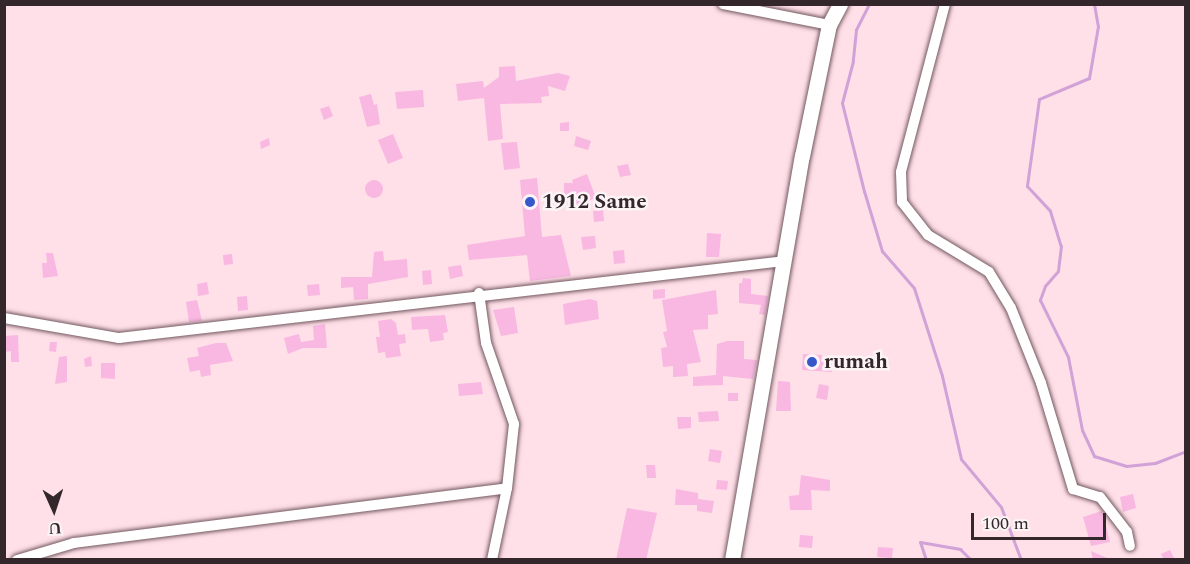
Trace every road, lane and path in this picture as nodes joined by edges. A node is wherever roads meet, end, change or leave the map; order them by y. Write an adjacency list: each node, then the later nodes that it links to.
1 (723, 4): 4 (street)
2 (840, 4): 4 (main road)
3 (945, 4): 9 (street)
4 (829, 25): 5 (main road)
5 (784, 261): 6 (street); 12 (main road)
6 (479, 293): 7 (street); 8 (street)
7 (4, 318)
8 (507, 488): 10 (street); 11 (street)
9 (1130, 546)
10 (17, 560)
11 (492, 560)
12 (732, 560)

